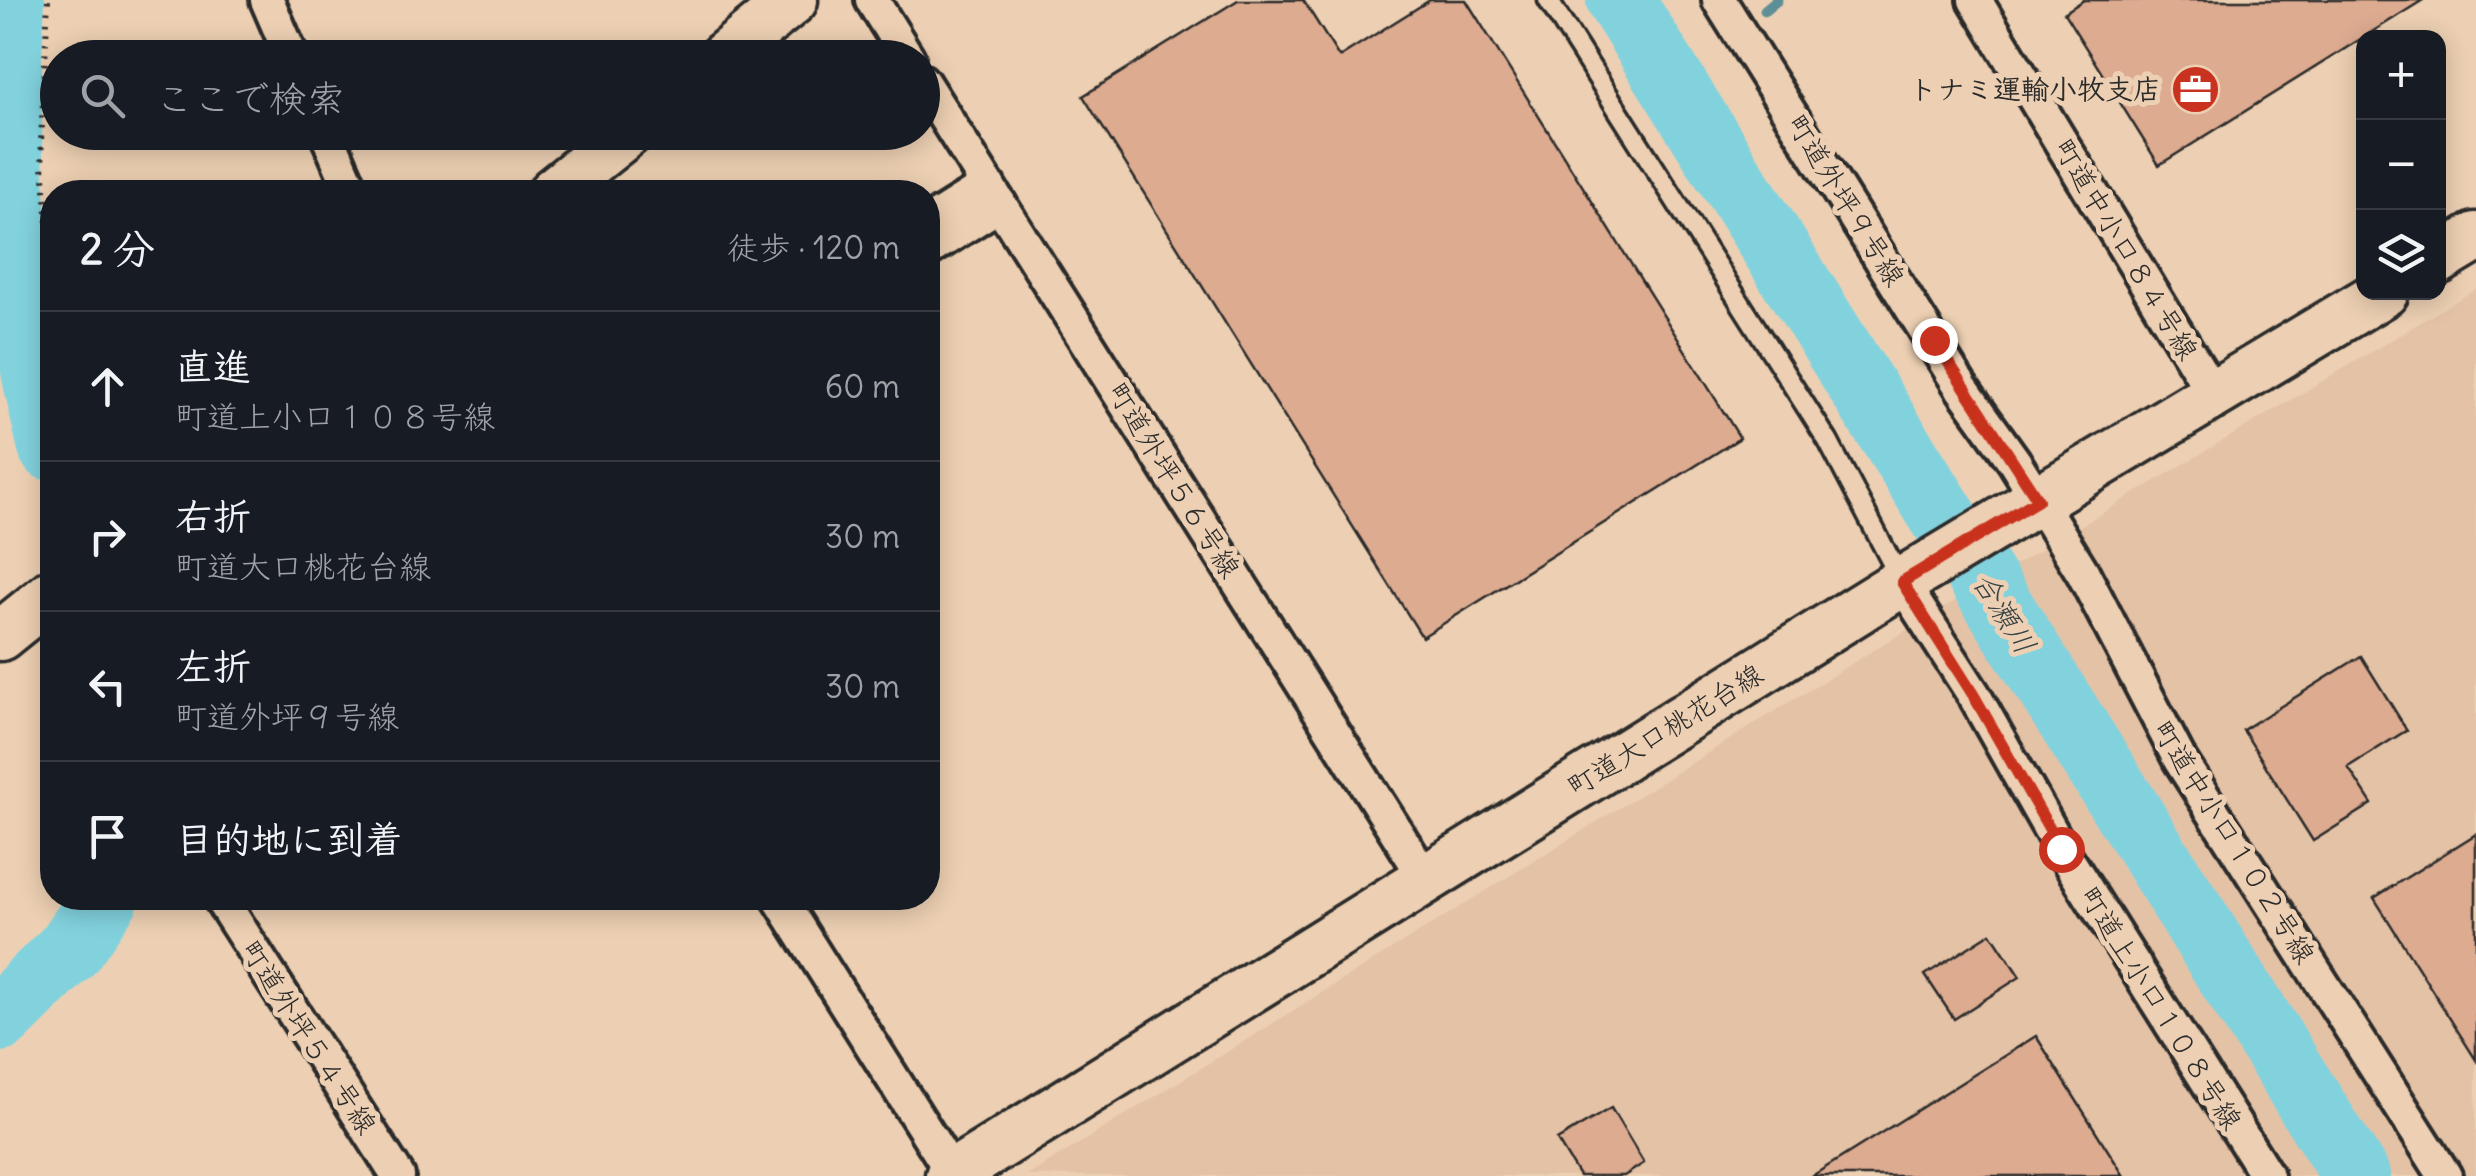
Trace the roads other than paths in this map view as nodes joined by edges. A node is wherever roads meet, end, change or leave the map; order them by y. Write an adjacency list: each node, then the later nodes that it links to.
1 (267, 0): 7 (street)
2 (793, 0): 8 (street)
3 (872, 0): 9 (street)
4 (1548, 0): 23 (lane)
5 (1975, 0): 21 (street, 町道中小口８４号線)
6 (1722, 1): 22 (street, 町道外坪９号線)
7 (284, 40)
8 (744, 40)
9 (897, 40)
10 (940, 109): 15 (street, 町道外坪５６号線)
11 (334, 150): 13 (street)
12 (606, 150): 14 (street)
13 (347, 180)
14 (569, 180)
15 (994, 194): 16 (street); 18 (street); 26 (street, 町道外坪５６号線)
16 (940, 218)
17 (2476, 237): 19 (street)
18 (940, 240)
19 (2446, 255)
20 (2371, 300): 21 (street, 町道大口桃花台線)
21 (2214, 394): 22 (street, 町道大口桃花台線)
22 (2032, 504): 23 (street, 町道大口桃花台線); 32 (street, 町道中小口１０２号線)
23 (1908, 578): 26 (street, 町道大口桃花台線); 31 (street, 町道上小口１０８号線)
24 (40, 604): 25 (street)
25 (0, 636)
26 (1426, 879): 29 (street, 町道大口桃花台線)
27 (228, 910): 30 (street, 町道外坪５４号線)
28 (786, 910): 29 (street)
29 (951, 1175)
30 (398, 1176)
31 (2266, 1176)
32 (2445, 1176)

